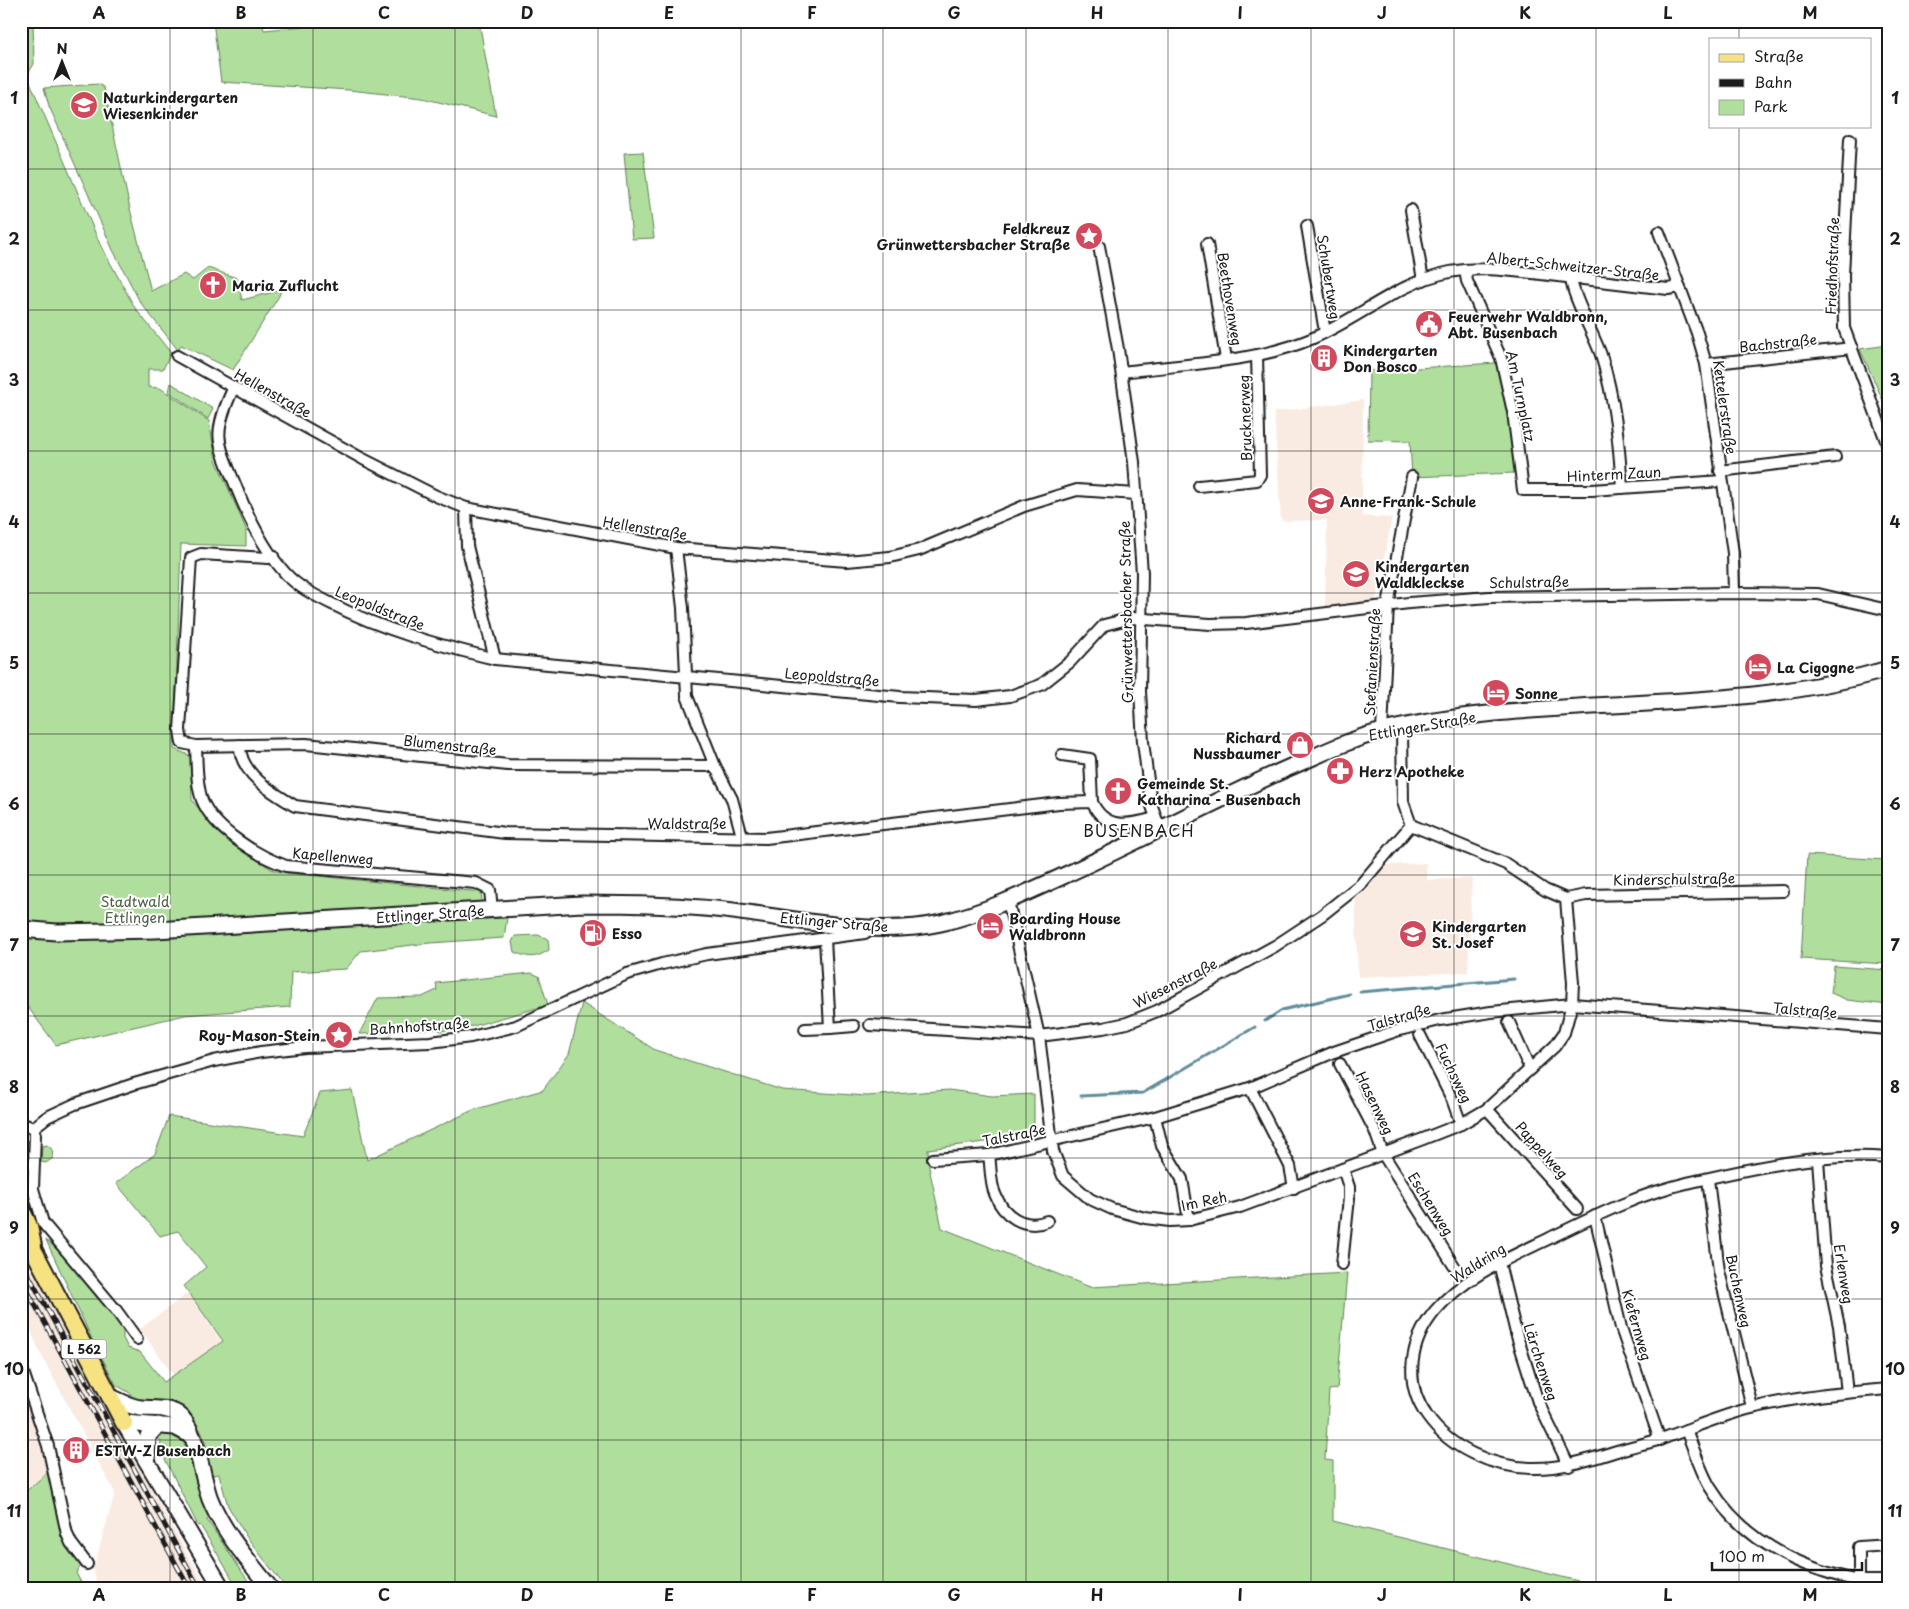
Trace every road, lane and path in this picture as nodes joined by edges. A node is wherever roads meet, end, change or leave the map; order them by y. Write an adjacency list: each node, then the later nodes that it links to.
1 (1850, 139): 12 (street, Friedhofstraße)
2 (1411, 210): 9 (street)
3 (1306, 226): 11 (street, Schubertweg)
4 (1659, 232): 10 (street, Kettelerstraße)
5 (1207, 244): 15 (street, Beethovenweg)
6 (1099, 246): 17 (street, Grünwettersbacher Straße)
7 (1465, 270): 8 (street, Albert-Schweitzer-Straße); 9 (street, Albert-Schweitzer-Straße); 21 (street, Am Turnplatz)
8 (1571, 277): 10 (street, Albert-Schweitzer-Straße); 25 (street)
9 (1423, 280): 11 (street, Albert-Schweitzer-Straße)
10 (1680, 287): 16 (street, Kettelerstraße)
11 (1325, 332): 13 (street, Albert-Schweitzer-Straße)
12 (1852, 348): 16 (street, Bachstraße); 19 (street, Friedhofstraße)
13 (1257, 355): 15 (street, Albert-Schweitzer-Straße); 24 (street, Brucknerweg)
14 (177, 356): 18 (street, Hellenstraße)
15 (1226, 359): 17 (street, Albert-Schweitzer-Straße)
16 (1706, 364): 22 (street, Kettelerstraße)
17 (1122, 372): 26 (street, Grünwettersbacher Straße)
18 (233, 389): 27 (street, Hellenstraße); 29 (street, Leopoldstraße)
19 (1888, 446)
20 (1835, 457): 22 (street, Hinterm Zaun)
21 (1521, 475): 25 (street, Hinterm Zaun)
22 (1721, 476): 25 (street, Hinterm Zaun); 30 (street, Kettelerstraße)
23 (1412, 477): 31 (street, Stefanienstraße)
24 (1198, 486)
25 (1622, 488)
26 (1136, 494): 28 (street, Hellenstraße); 33 (street, Grünwettersbacher Straße)
27 (466, 508): 28 (street, Hellenstraße); 34 (street)
28 (676, 548): 36 (street)
29 (273, 556): 34 (street, Leopoldstraße); 40 (street, Blumenstraße)
30 (1734, 593): 31 (street, Schulstraße); 32 (street, Schulstraße)
31 (1388, 605): 33 (street, Schulstraße); 38 (street, Stefanienstraße)
32 (1888, 610)
33 (1140, 619): 36 (street, Leopoldstraße); 44 (street, Grünwettersbacher Straße)
34 (495, 659): 36 (street, Leopoldstraße)
35 (1888, 670): 37 (main road, Ettlinger Straße)
36 (686, 678): 42 (street)
37 (1402, 728): 38 (main road, Ettlinger Straße); 45 (street)
38 (1382, 731): 44 (main road, Ettlinger Straße)
39 (240, 745): 40 (street, Blumenstraße); 42 (street, Blumenstraße); 46 (street, Waldstraße)
40 (196, 746): 50 (street, Kapellenweg)
41 (1062, 755): 43 (street)
42 (715, 766): 46 (street)
43 (1092, 802): 44 (street); 46 (street, Waldstraße)
44 (1158, 823): 49 (main road, Ettlinger Straße)
45 (1411, 825): 48 (street); 62 (street, Wiesenstraße)
46 (742, 836)
47 (1783, 890): 48 (street, Kinderschulstraße)
48 (1566, 899): 54 (street)
49 (1008, 902): 51 (main road, Ettlinger Straße); 62 (street, Im Reh)
50 (492, 910): 51 (main road, Ettlinger Straße); 52 (main road, Ettlinger Straße)
51 (876, 928): 53 (street, Bahnhofstraße)
52 (21, 929)
53 (826, 939): 58 (street); 70 (street, Bahnhofstraße)
54 (1572, 1004): 60 (street, Talstraße); 64 (street, Im Reh); 65 (street, Talstraße)
55 (1509, 1022): 64 (street)
56 (870, 1025): 62 (street, Wiesenstraße)
57 (854, 1026): 58 (street)
58 (830, 1028): 59 (street)
59 (804, 1029)
60 (1888, 1029)
61 (1420, 1035): 69 (street, Fuchsweg)
62 (1039, 1036): 71 (street, Im Reh)
63 (1340, 1064): 72 (street, Hasenweg)
64 (1530, 1069): 66 (street, Im Reh)
65 (1250, 1088): 67 (street, Talstraße); 79 (street)
66 (1487, 1108): 69 (street, Im Reh); 81 (street, Pappelweg)
67 (1155, 1118): 71 (street, Talstraße); 83 (street)
68 (21, 1123): 70 (street)
69 (1461, 1124): 72 (street, Im Reh)
70 (33, 1128): 90 (street)
71 (1051, 1142): 73 (street, Talstraße); 83 (street, Im Reh)
72 (1383, 1154): 77 (street, Im Reh); 89 (street, Eschenweg)
73 (989, 1155): 75 (street, Talstraße); 84 (street)
74 (1888, 1158): 76 (street, Waldring)
75 (933, 1159)
76 (1818, 1160): 78 (street, Waldring); 93 (street, Erlenweg)
77 (1343, 1169): 79 (street, Im Reh); 87 (street)
78 (1708, 1179): 82 (street, Waldring); 96 (street, Buchenweg)
79 (1294, 1188): 83 (street, Im Reh)
80 (21, 1209): 86 (main road, L 562)
81 (1577, 1209)
82 (1595, 1216): 88 (street, Waldring); 101 (street, Kiefernweg)
83 (1189, 1220)
84 (1047, 1221)
85 (21, 1233): 86 (main road, L 562)
86 (34, 1250): 94 (main road, L 562)
87 (1342, 1264)
88 (1499, 1264): 103 (street, Lärchenweg); 103 (street, Waldring)
89 (1456, 1269)
90 (137, 1339)
91 (21, 1366): 105 (street)
92 (1888, 1389): 93 (street, Waldring)
93 (1847, 1392): 96 (street, Waldring)
94 (109, 1396): 95 (main road); 97 (main road, L 562)
95 (140, 1408): 97 (main road); 100 (main road)
96 (1752, 1408): 99 (street, Waldring)
97 (124, 1423): 98 (main road); 102 (main road)
98 (158, 1425): 100 (main road); 102 (main road)
99 (1686, 1430): 101 (street, Waldring); 106 (street)
100 (190, 1435): 109 (main road)
101 (1660, 1440): 103 (street, Waldring)
102 (147, 1463): 108 (main road)
103 (1569, 1466)
104 (1888, 1545): 106 (street)
105 (87, 1564)
106 (1859, 1581): 107 (street)
107 (1888, 1581)
108 (222, 1588)
109 (270, 1588)

